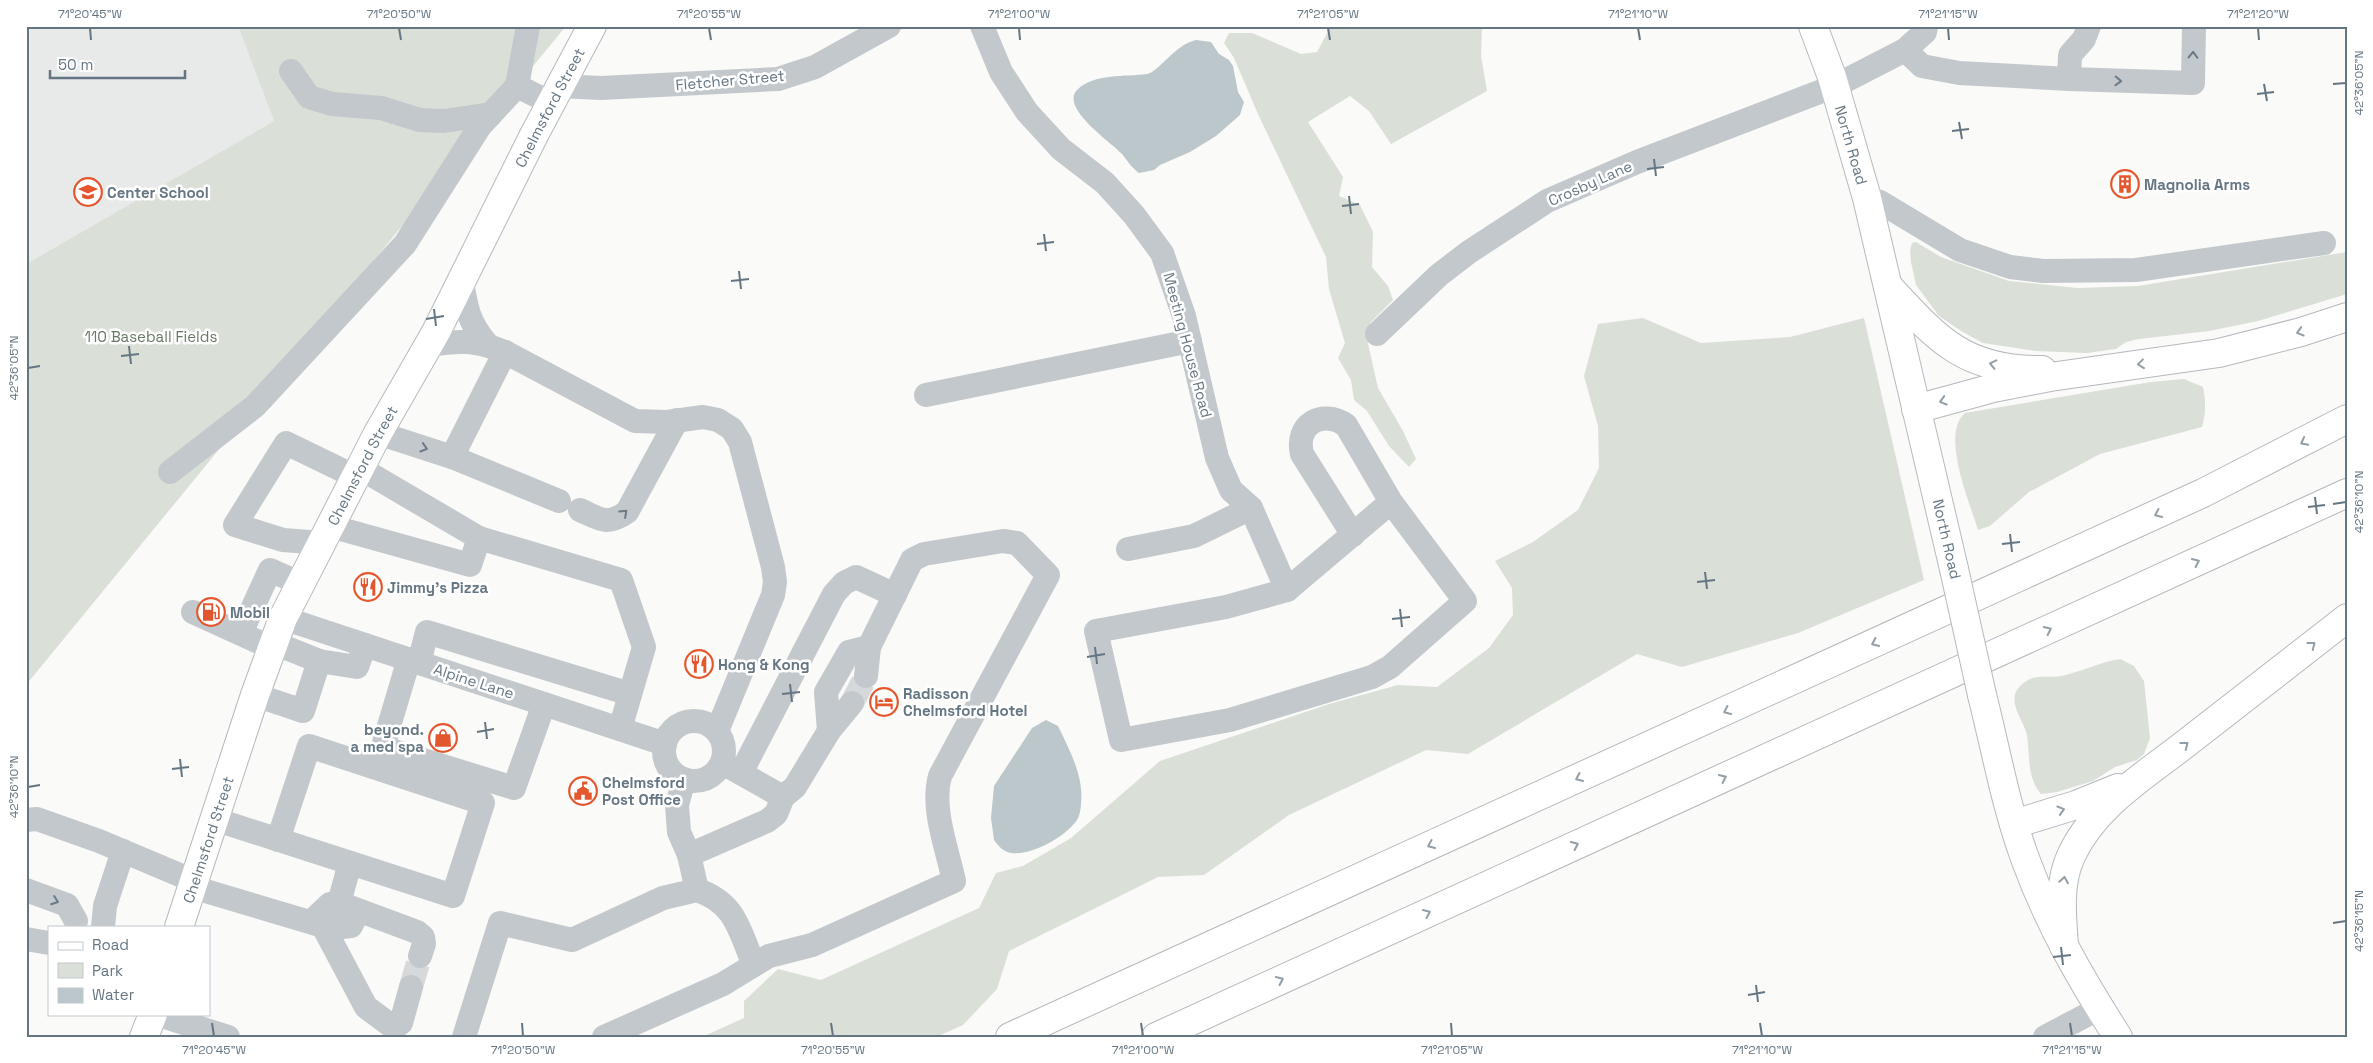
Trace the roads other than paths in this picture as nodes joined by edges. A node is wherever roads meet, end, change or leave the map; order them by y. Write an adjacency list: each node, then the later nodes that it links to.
1 (528, 26): 12 (street)
2 (592, 26): 14 (main road, Chelmsford Street)
3 (889, 26): 14 (street, Fletcher Street)
4 (982, 26): 22 (street, Meeting House Road)
5 (1813, 26): 13 (main road, North Road)
6 (1926, 26): 9 (street, Crosby Lane)
7 (2089, 26): 11 (street)
8 (2194, 26): 11 (street, one-way to 8)
9 (1905, 50): 11 (street); 13 (street, Crosby Lane)
10 (292, 71): 15 (street)
11 (2069, 80)
12 (517, 86): 14 (street); 15 (street)
13 (1835, 86): 16 (main road, North Road); 21 (street, Crosby Lane)
14 (555, 94): 18 (main road, Chelmsford Street)
15 (491, 114): 32 (street)
16 (1867, 198): 17 (street); 19 (main road, North Road)
17 (2324, 243)
18 (462, 281): 23 (main road, Chelmsford Street); 24 (street)
19 (1888, 286): 25 (main road, one-way to 19); 27 (main road, North Road)
20 (2347, 317): 25 (main road, one-way to 25)
21 (1377, 334)
22 (1190, 341): 26 (street); 36 (street, Meeting House Road)
23 (429, 344): 24 (street); 30 (main road, Chelmsford Street)
24 (496, 348): 29 (street); 31 (street)
25 (2111, 368): 27 (main road, one-way to 27)
26 (926, 395)
27 (1916, 409): 69 (main road, North Road, bridge)
28 (2347, 419): 96 (main road, one-way to 96)
29 (677, 420): 31 (street, one-way to 29); 59 (street)
30 (378, 434): 31 (street, one-way to 31); 33 (main road, Chelmsford Street)
31 (452, 457)
32 (170, 472)
33 (358, 472): 37 (main road, Chelmsford Street); 37 (street); 39 (street)
34 (2347, 493): 88 (main road, one-way to 34)
35 (1392, 502): 38 (street); 38 (street); 42 (street)
36 (1251, 508): 40 (street); 42 (street)
37 (326, 534): 39 (street); 41 (main road, Chelmsford Street)
38 (1353, 535): 42 (street)
39 (479, 538): 54 (street)
40 (1128, 549)
41 (300, 584): 45 (main road, Chelmsford Street); 47 (street)
42 (1287, 590)
43 (895, 595): 50 (street); 63 (street); 86 (street)
44 (193, 612): 47 (street)
45 (283, 618): 48 (street, Alpine Lane); 49 (main road, Chelmsford Street)
46 (2347, 618): 64 (main road, one-way to 46)
47 (240, 633): 49 (street)
48 (365, 644): 51 (street); 52 (street, Alpine Lane)
49 (273, 646): 51 (street); 55 (main road, Chelmsford Street)
50 (868, 647): 53 (street); 60 (street)
51 (319, 661): 55 (street)
52 (414, 661): 54 (street); 57 (street, Alpine Lane); 62 (street)
53 (866, 676)
54 (630, 694): 58 (street)
55 (256, 695): 67 (main road, Chelmsford Street)
56 (852, 703): 60 (street)
57 (544, 704): 58 (street, Alpine Lane); 62 (street)
58 (620, 729): 61 (street, Alpine Lane)
59 (717, 731): 61 (street); 63 (street)
60 (829, 731): 66 (street)
61 (665, 744): 65 (street)
62 (380, 758): 70 (street); 73 (street)
63 (731, 768): 65 (street); 66 (street)
64 (2146, 774): 69 (main road, one-way to 64); 84 (main road, one-way to 64)
65 (684, 779): 72 (street)
66 (783, 797): 72 (street)
67 (214, 819): 70 (street); 74 (main road, Chelmsford Street)
68 (32, 820): 71 (street)
69 (2014, 824): 84 (main road, North Road)
70 (278, 840): 73 (street)
71 (124, 851): 74 (street); 78 (street)
72 (689, 855): 76 (street)
73 (350, 862): 77 (street)
74 (193, 884): 79 (street); 81 (main road, Chelmsford Street)
75 (26, 890): 80 (street, one-way to 80)
76 (697, 890): 86 (street); 94 (street)
77 (347, 906): 79 (street); 85 (street)
78 (104, 916): 80 (street)
79 (318, 923): 87 (street)
80 (76, 924)
81 (180, 926)
82 (26, 939): 83 (street)
83 (48, 943)
84 (2064, 946): 89 (main road, North Road)
85 (420, 956)
86 (754, 965): 95 (street)
87 (411, 987)
88 (1241, 998): 97 (main road); 98 (main road)
89 (2100, 1008): 99 (street); 100 (main road, North Road)
90 (153, 1016): 92 (main road)
91 (160, 1016): 93 (street)
92 (144, 1037)
93 (228, 1037)
94 (464, 1037)
95 (604, 1037)
96 (1010, 1037)
97 (1156, 1037)
98 (1166, 1037)
99 (2045, 1037)
100 (2118, 1037)

